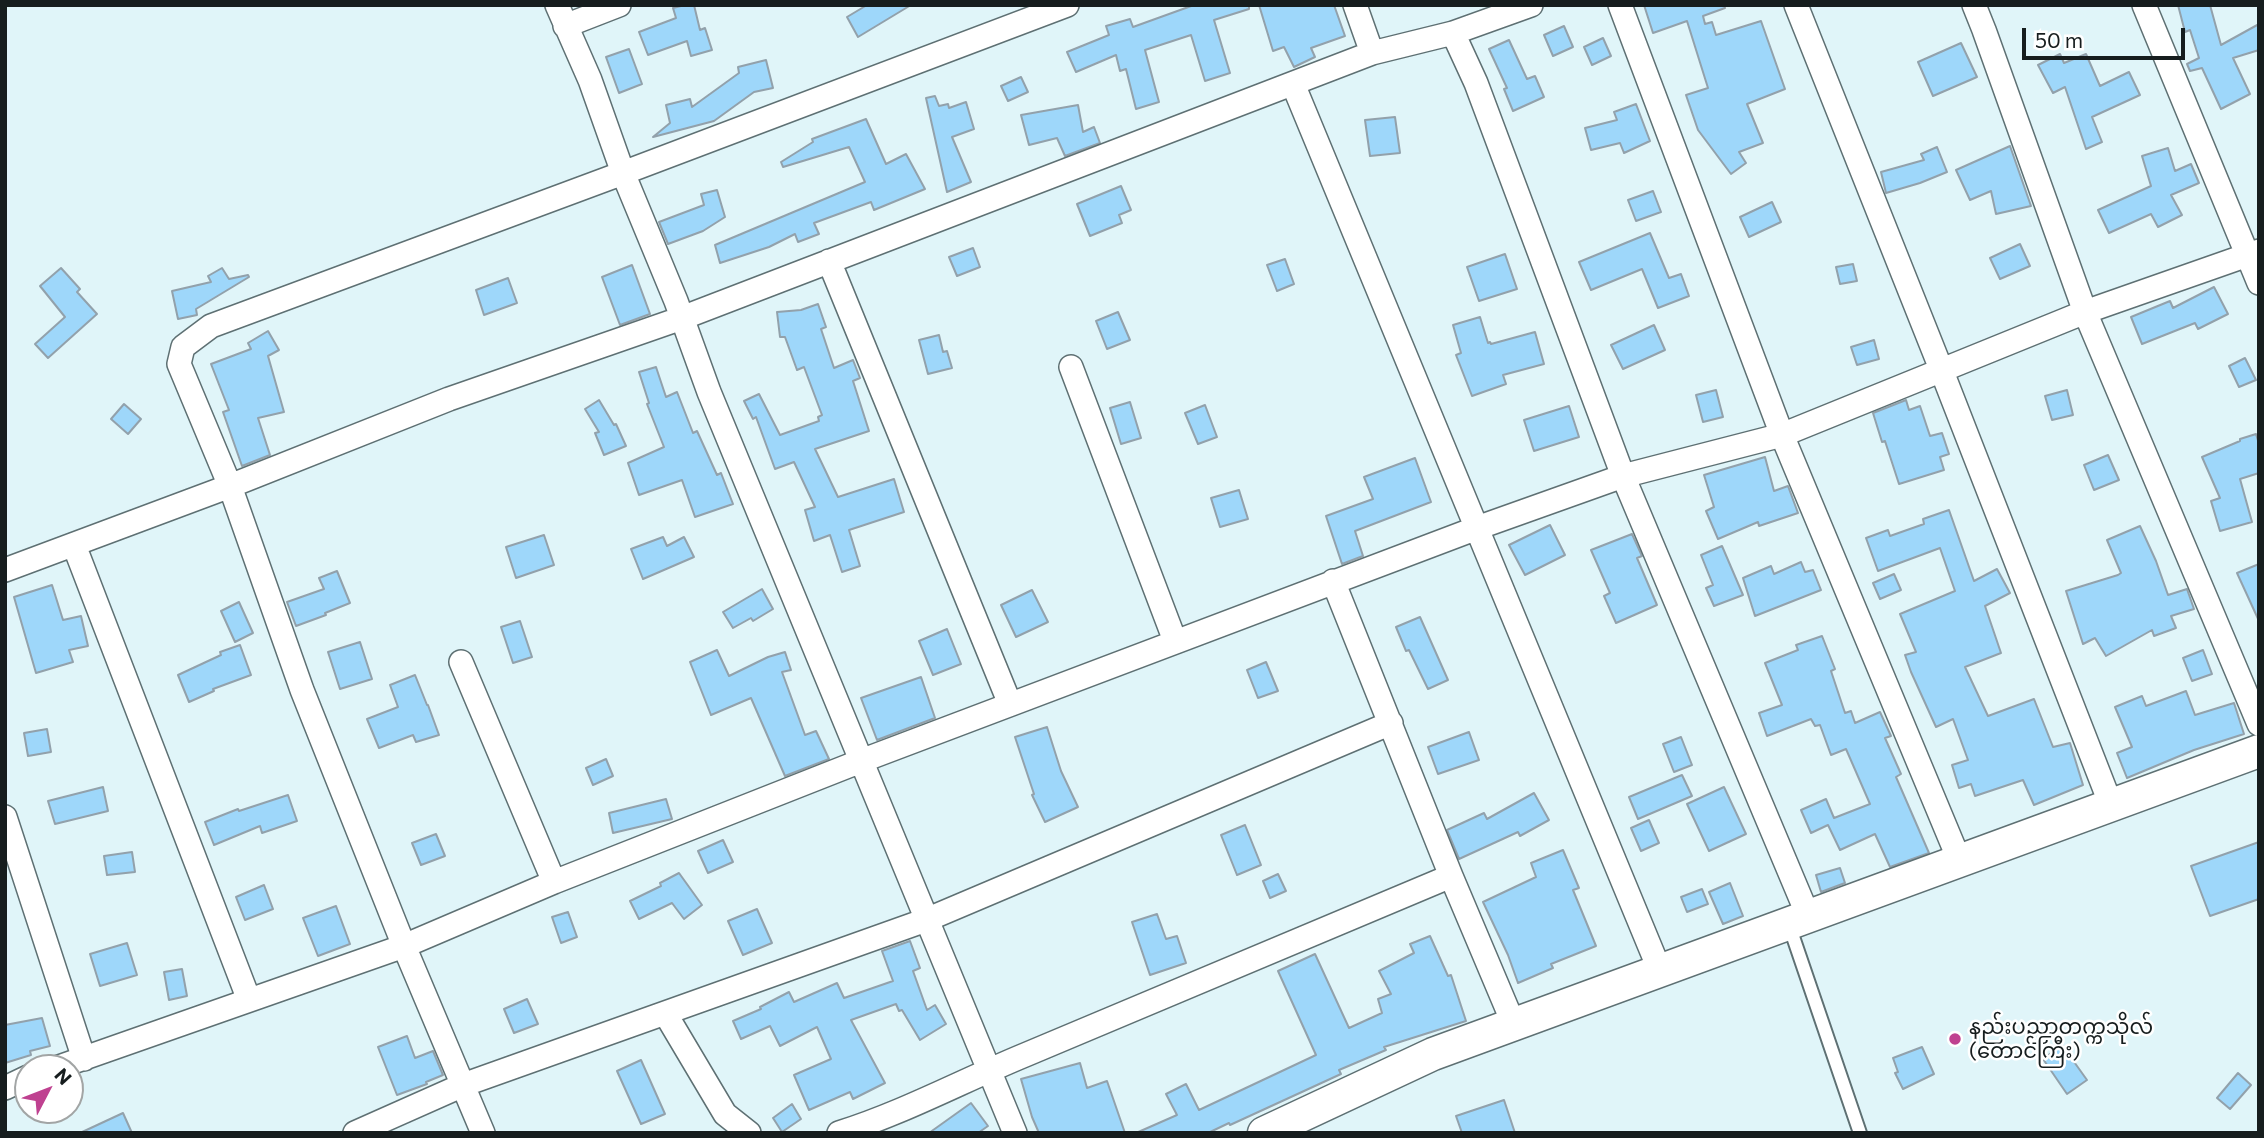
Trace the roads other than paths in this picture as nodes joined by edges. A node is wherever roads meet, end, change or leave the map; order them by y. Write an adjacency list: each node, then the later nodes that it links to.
1 (619, 5): 9 (street)
2 (1068, 5): 13 (street)
3 (1355, 5): 11 (street)
4 (1531, 5): 10 (street)
5 (1620, 5): 21 (street)
6 (1796, 5): 20 (street)
7 (1973, 5): 17 (street)
8 (2144, 5): 14 (street)
9 (561, 15): 13 (street)
10 (1453, 33): 11 (street); 22 (street)
11 (1372, 53): 12 (street)
12 (1293, 83): 15 (street); 24 (street)
13 (623, 173): 18 (street); 23 (street)
14 (2253, 253): 16 (street); 17 (street)
15 (829, 261): 18 (street); 30 (street)
16 (2259, 283)
17 (2085, 312): 20 (street); 32 (street)
18 (682, 318): 23 (street); 34 (street)
19 (1071, 367): 28 (street)
20 (1941, 369): 21 (street); 35 (street)
21 (1782, 435): 22 (street); 37 (street)
22 (1623, 476): 24 (street); 41 (street)
23 (230, 486): 25 (street); 42 (street)
24 (1477, 528): 27 (street); 43 (street)
25 (74, 545): 26 (street); 44 (street)
26 (5, 569)
27 (1333, 581): 28 (street); 31 (street)
28 (1175, 641): 30 (street)
29 (461, 662): 39 (street)
30 (1010, 704): 34 (street)
31 (1391, 723): 38 (street); 40 (street)
32 (2259, 724)
33 (2259, 751): 35 (main road)
34 (861, 761): 39 (street); 40 (street)
35 (2111, 806): 37 (main road)
36 (5, 817): 47 (street)
37 (1960, 862): 41 (main road)
38 (1451, 876): 46 (street); 49 (street)
39 (554, 882): 42 (street)
40 (926, 920): 45 (street); 49 (street)
41 (1799, 921): 43 (main road); 57 (lane)
42 (404, 946): 44 (street); 50 (street)
43 (1660, 971): 46 (main road)
44 (249, 1000): 48 (street)
45 (665, 1013): 50 (street); 54 (street)
46 (1514, 1025): 51 (main road)
47 (82, 1054)
48 (84, 1059)
49 (990, 1069): 55 (street); 56 (street)
50 (463, 1085): 52 (street); 53 (street)
51 (1285, 1129)
52 (355, 1133)
53 (483, 1133)
54 (749, 1133)
55 (839, 1133)
56 (1015, 1133)
57 (1860, 1133)

